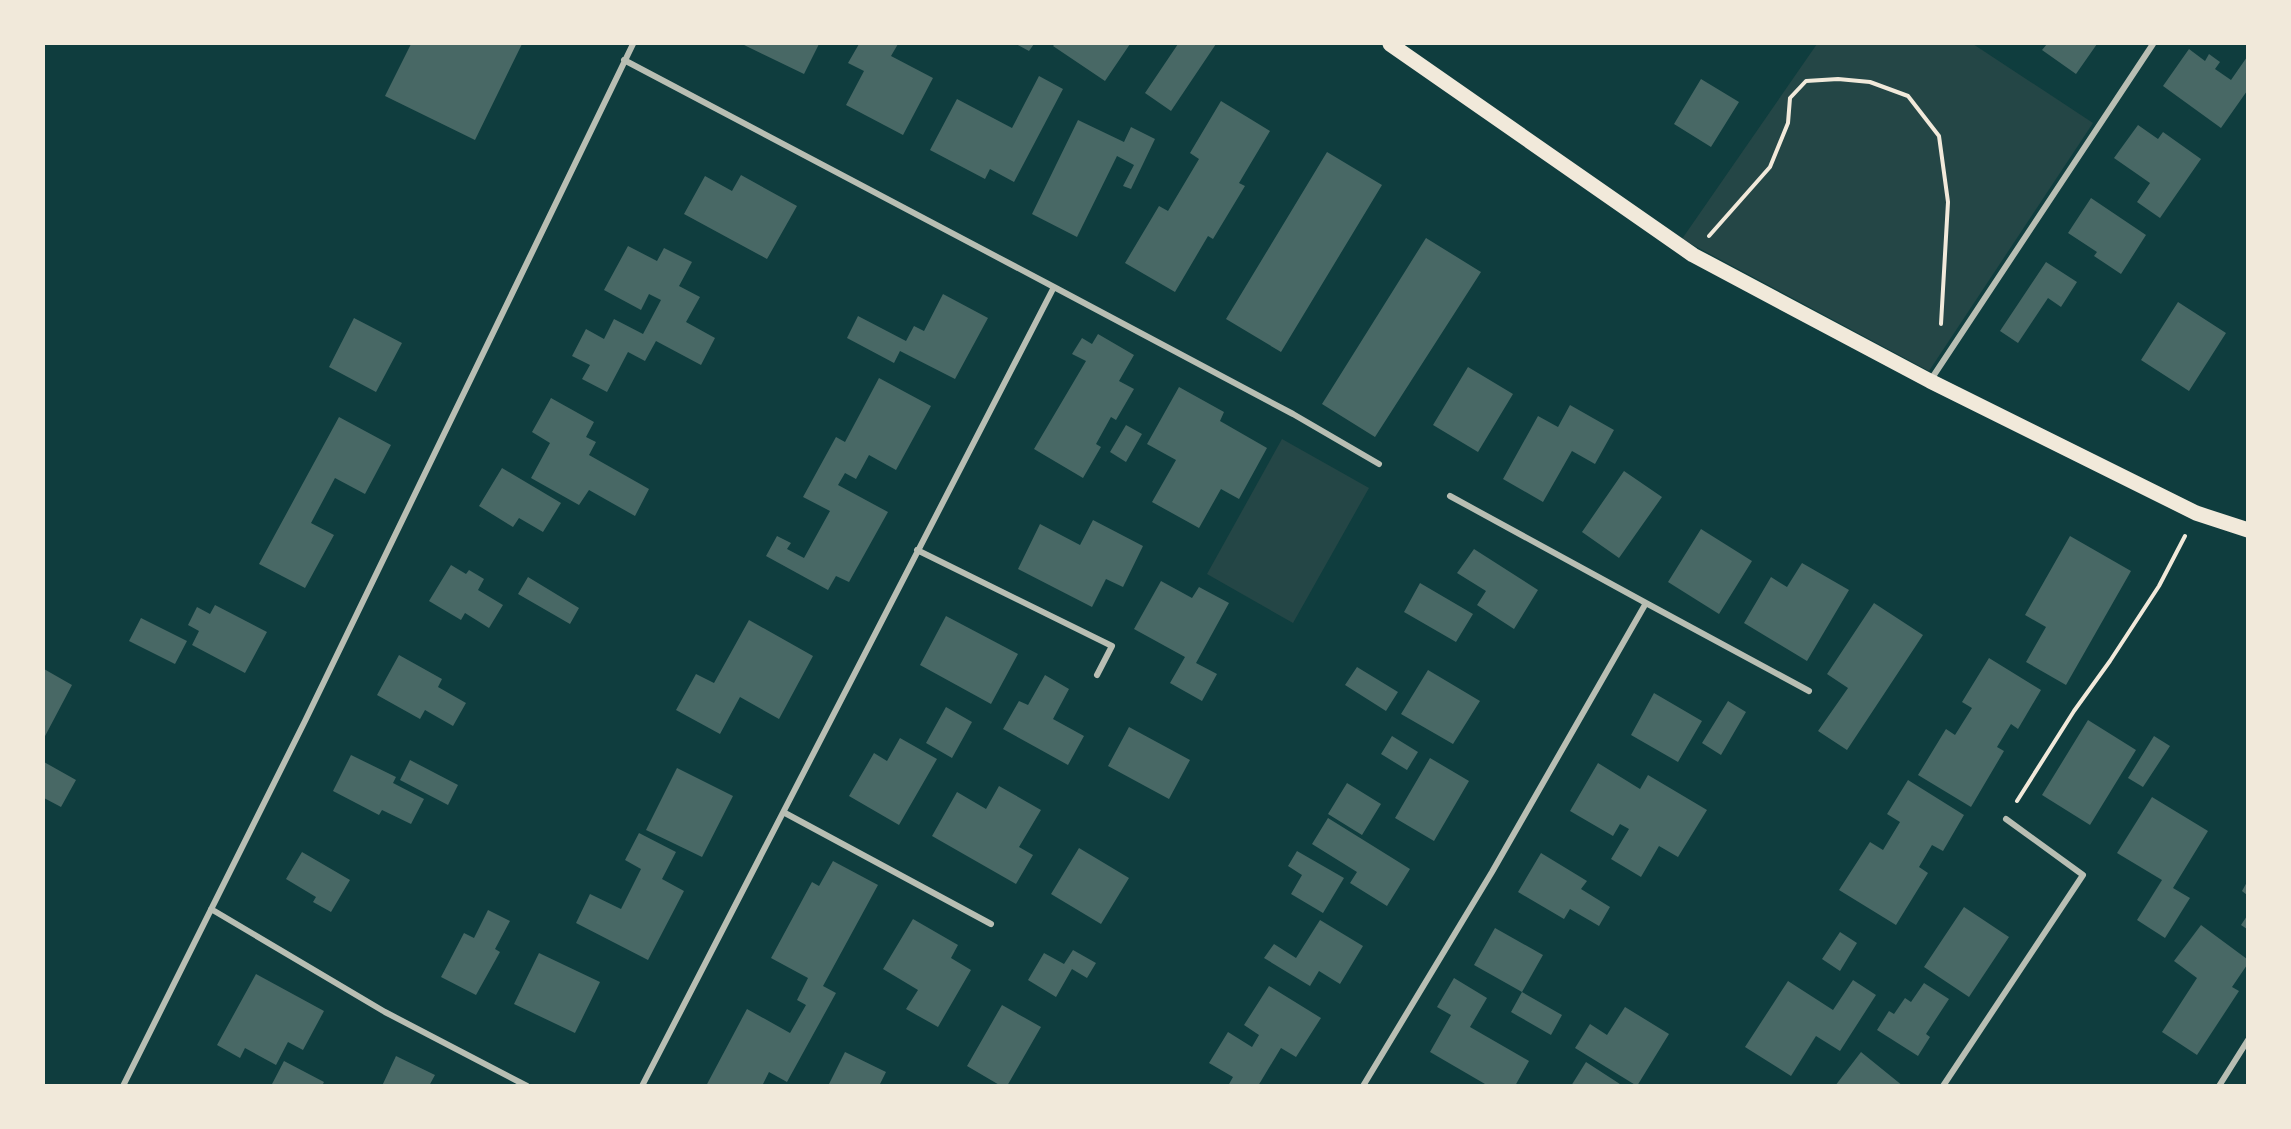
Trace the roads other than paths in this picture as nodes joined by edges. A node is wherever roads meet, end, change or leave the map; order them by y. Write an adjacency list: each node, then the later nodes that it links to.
1 (633, 44): 4 (street)
2 (1390, 44): 6 (main road)
3 (2153, 44): 6 (street)
4 (624, 60): 5 (street); 16 (street)
5 (1054, 287): 7 (street); 10 (street)
6 (1934, 375): 9 (main road)
7 (1378, 464)
8 (1450, 496): 11 (street)
9 (2247, 530)
10 (918, 550): 12 (street); 14 (street)
11 (1646, 603): 13 (street); 22 (street)
12 (1097, 675)
13 (1809, 691)
14 (785, 813): 17 (street); 21 (street)
15 (2006, 819): 23 (street)
16 (211, 909): 19 (street); 20 (street)
17 (991, 924)
18 (2247, 1040): 24 (street)
19 (123, 1086)
20 (527, 1086)
21 (642, 1086)
22 (1363, 1086)
23 (1943, 1086)
24 (2219, 1086)

